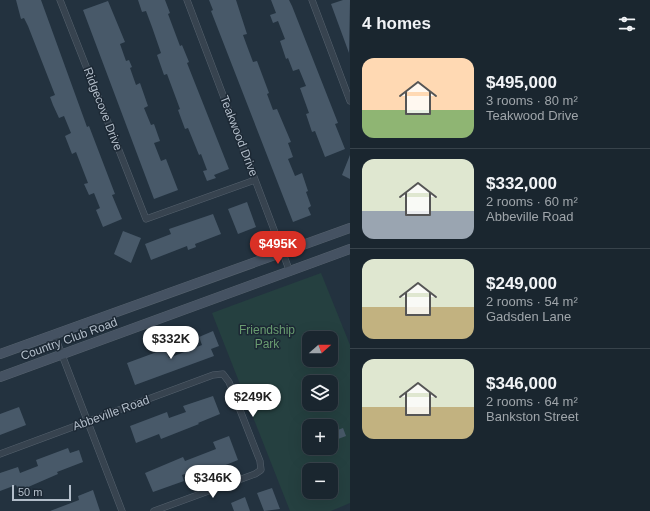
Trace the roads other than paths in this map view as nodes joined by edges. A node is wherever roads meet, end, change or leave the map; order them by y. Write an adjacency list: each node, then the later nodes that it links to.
1 (60, 0): 5 (street, Ridgecove Drive)
2 (187, 0): 5 (street, Teakwood Drive)
3 (312, 0): 4 (street)
4 (350, 101)
5 (255, 180): 8 (street, Teakwood Drive)
6 (350, 228): 8 (main road, Country Club Road)
7 (350, 250): 9 (main road, Country Club Road)
8 (283, 252): 9 (street, Teakwood Drive); 10 (main road, Country Club Road)
9 (290, 272): 12 (main road, Country Club Road)
10 (54, 334): 11 (main road, Country Club Road); 12 (street)
11 (0, 354)
12 (62, 354): 13 (main road, Country Club Road); 14 (street)
13 (0, 377)
14 (87, 421): 15 (street, Abbeville Road); 16 (street); 17 (street, Abbeville Road)
15 (0, 454)
16 (122, 511)
17 (154, 511)

